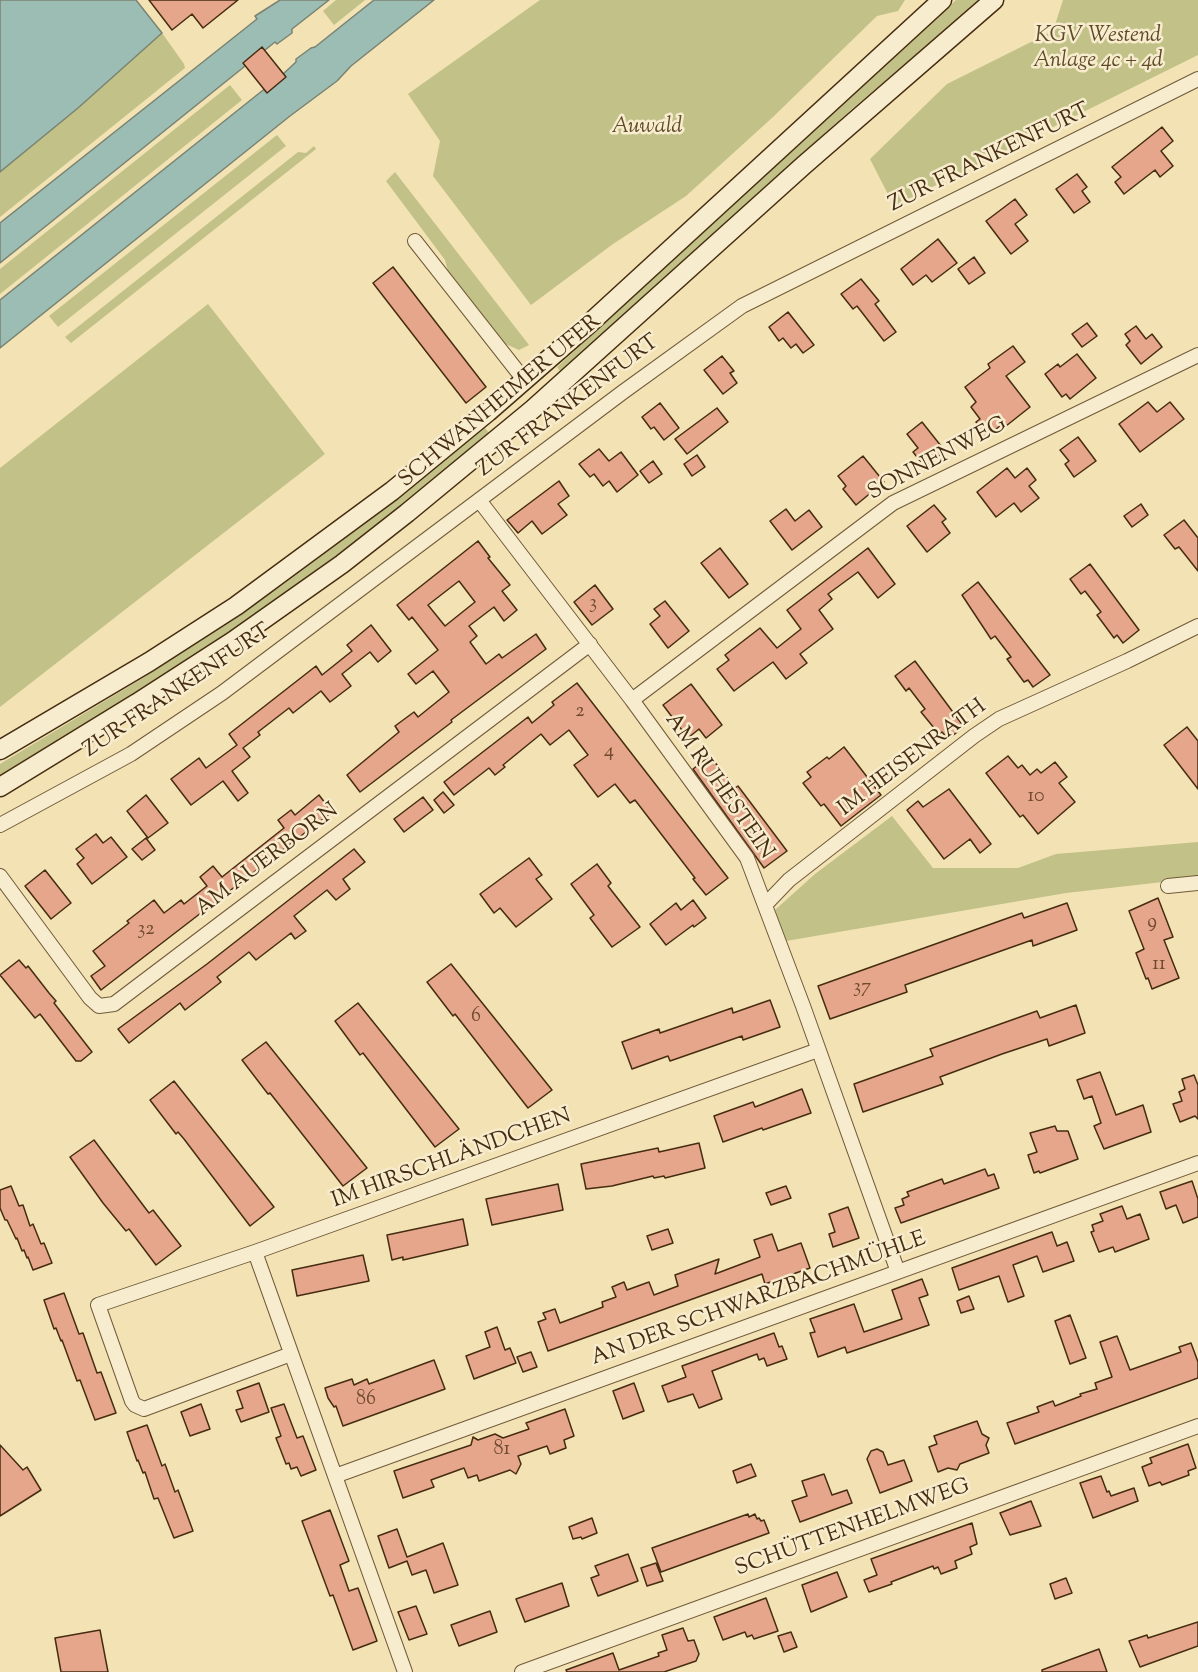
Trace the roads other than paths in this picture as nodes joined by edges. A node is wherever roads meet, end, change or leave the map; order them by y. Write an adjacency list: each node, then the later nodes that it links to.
1 (942, 0): 6 (main road, SCHWANHEIMER UFER)
2 (994, 0): 12 (main road, SCHWANHEIMER UFER)
3 (1198, 79): 7 (street, ZUR FRANKENFURT)
4 (415, 241): 6 (street)
5 (1198, 355): 10 (street, SONNENWEG)
6 (525, 381): 11 (main road, SCHWANHEIMER UFER)
7 (479, 500): 9 (street, AM RUHESTEIN); 13 (street, ZUR FRANKENFURT)
8 (1198, 626): 17 (street, IM HEISENRATH)
9 (590, 644): 10 (street, AM RUHESTEIN); 14 (street, AM AUERBORN)
10 (632, 700): 17 (street, AM RUHESTEIN)
11 (0, 750)
12 (0, 787)
13 (0, 825)
14 (0, 876)
15 (1198, 882): 16 (street)
16 (1168, 886)
17 (766, 904): 18 (street, AM RUHESTEIN)
18 (818, 1050): 20 (street, IM HIRSCHLÄNDCHEN); 21 (street, AM RUHESTEIN)
19 (1198, 1163): 21 (street, AN DER SCHWARZBACHMÜHLE)
20 (255, 1252): 22 (street); 22 (street, IM HIRSCHLÄNDCHEN)
21 (898, 1272): 24 (street, AN DER SCHWARZBACHMÜHLE)
22 (291, 1354): 24 (street)
23 (1198, 1426): 26 (street, SCHÜTTENHELMWEG)
24 (335, 1476): 25 (street)
25 (405, 1672)
26 (522, 1672)

